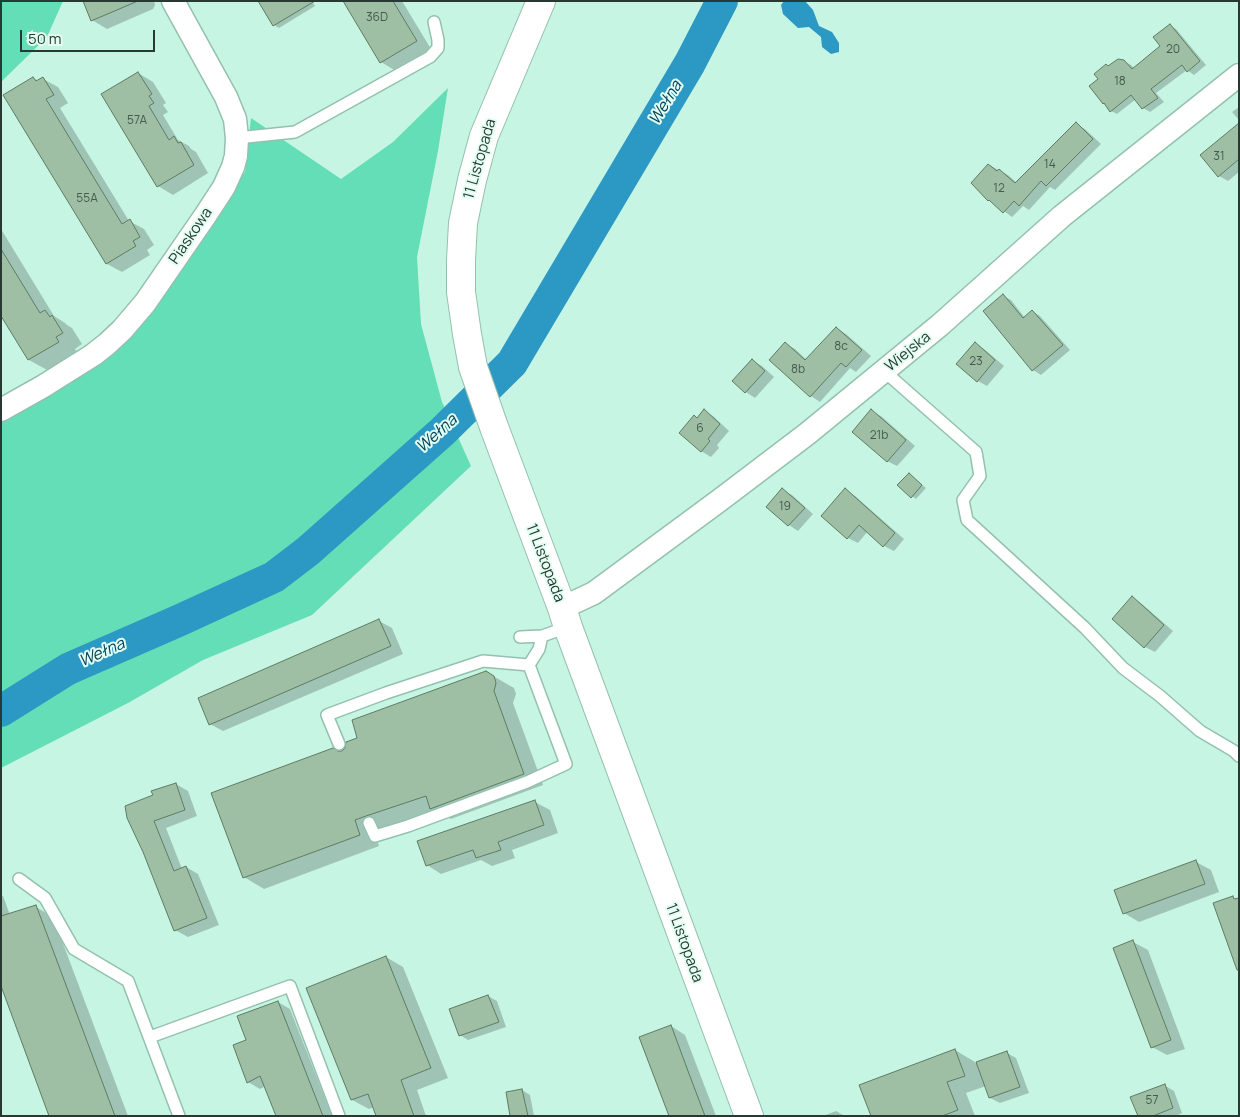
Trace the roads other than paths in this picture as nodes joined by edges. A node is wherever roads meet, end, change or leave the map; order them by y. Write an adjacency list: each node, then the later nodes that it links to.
1 (173, 1): 5 (street, Piaskowa)
2 (541, 1): 8 (main road, 11 Listopada)
3 (434, 22): 5 (lane)
4 (1239, 75): 6 (street, Wiejska)
5 (237, 138): 7 (street, Piaskowa)
6 (884, 371): 8 (street, Wiejska); 13 (lane)
7 (1, 410)
8 (565, 618): 9 (lane); 19 (main road, 11 Listopada)
9 (542, 636): 10 (lane); 11 (lane)
10 (520, 637)
11 (529, 665): 12 (lane); 14 (lane)
12 (339, 744)
13 (1239, 756)
14 (369, 823)
15 (18, 879): 16 (lane)
16 (150, 1038): 17 (lane); 18 (lane)
17 (179, 1116)
18 (339, 1116)
19 (748, 1116)

